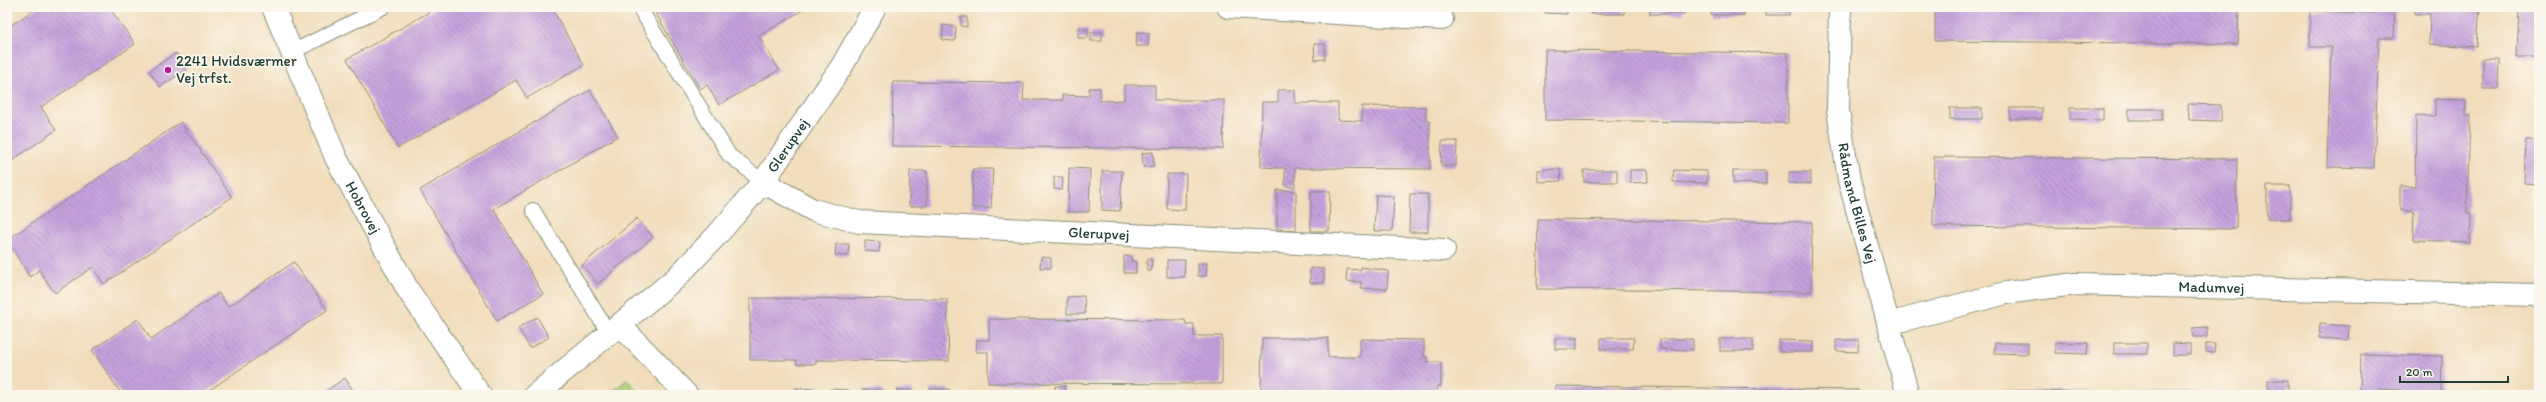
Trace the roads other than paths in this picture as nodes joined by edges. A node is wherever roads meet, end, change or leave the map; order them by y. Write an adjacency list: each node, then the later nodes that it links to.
1 (273, 7): 8 (street, Hobrovej)
2 (382, 7): 8 (lane)
3 (639, 7): 9 (lane)
4 (875, 7): 9 (street, Glerupvej)
5 (1228, 7): 7 (street)
6 (1840, 7): 13 (street, Rådmand Billes Vej)
7 (1442, 19)
8 (292, 52): 15 (street, Hobrovej)
9 (763, 182): 11 (street, Glerupvej); 14 (street, Glerupvej)
10 (533, 210): 14 (lane)
11 (1444, 250)
12 (2539, 295): 13 (street, Madumvej)
13 (1888, 324): 18 (street, Rådmand Billes Vej)
14 (615, 330): 16 (street, Glerupvej); 17 (street)
15 (480, 395)
16 (535, 395)
17 (687, 395)
18 (1908, 395)

